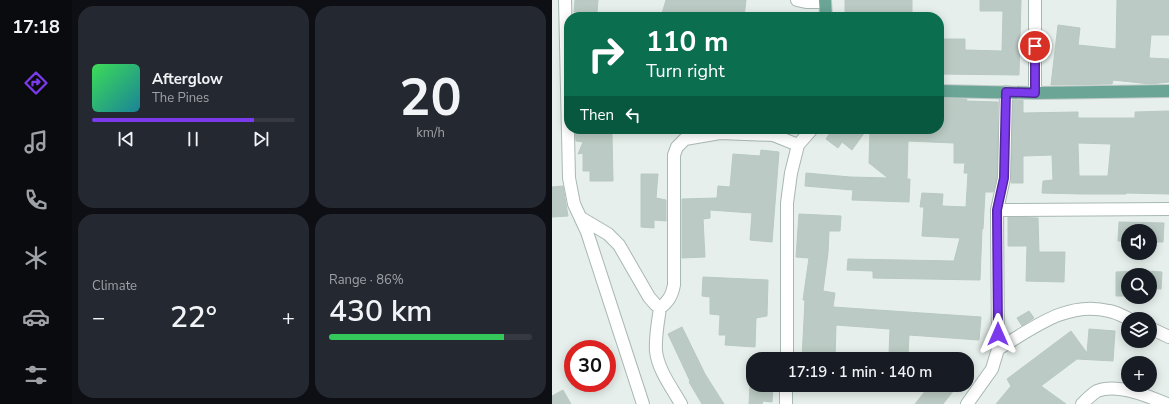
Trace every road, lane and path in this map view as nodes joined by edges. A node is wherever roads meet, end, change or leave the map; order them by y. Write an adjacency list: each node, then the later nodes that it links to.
1 (565, 0): 5 (street)
2 (797, 0): 4 (street)
3 (1036, 0): 10 (street)
4 (825, 1): 6 (main road)
5 (565, 12)
6 (826, 12)
7 (944, 91): 9 (main road)
8 (1169, 91): 10 (main road)
9 (1006, 92): 10 (main road); 17 (street)
10 (1035, 93)
11 (568, 134): 18 (street)
12 (715, 134): 19 (street)
13 (746, 134): 15 (street)
14 (808, 134): 15 (street)
15 (798, 145): 24 (street)
16 (1169, 209): 17 (street)
17 (997, 210): 23 (street)
18 (581, 218): 19 (street); 26 (street)
19 (660, 308): 27 (street)
20 (1121, 315): 23 (street)
21 (1157, 332): 22 (street)
22 (1169, 338)
23 (998, 349): 29 (street)
24 (787, 352)
25 (786, 392): 28 (street)
26 (643, 404)
27 (681, 404)
28 (786, 404)
29 (968, 404)
30 (1082, 404): 31 (street)
31 (1167, 404)

